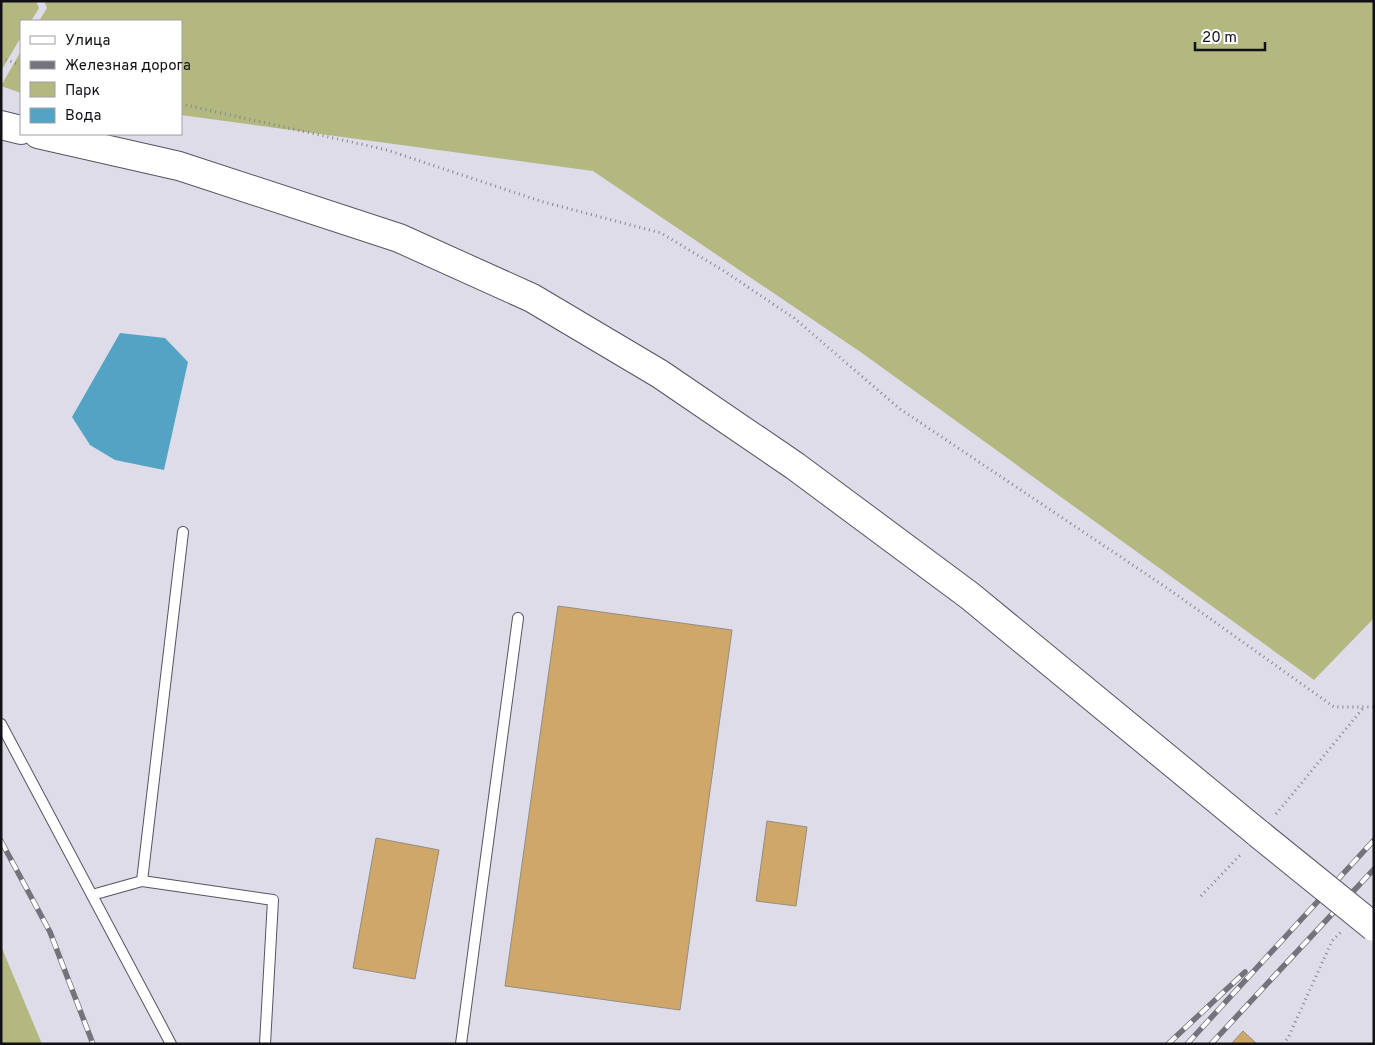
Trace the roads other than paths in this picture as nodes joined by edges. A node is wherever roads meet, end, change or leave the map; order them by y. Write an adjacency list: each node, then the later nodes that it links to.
1 (1, 125): 2 (main road)
2 (20, 130)
3 (42, 135): 9 (main road, bridge)
4 (183, 532): 7 (lane)
5 (518, 618): 12 (lane)
6 (1, 724): 8 (lane)
7 (142, 881): 8 (lane); 11 (lane)
8 (92, 895): 10 (lane)
9 (1374, 926)
10 (171, 1044)
11 (265, 1044)
12 (461, 1044)

